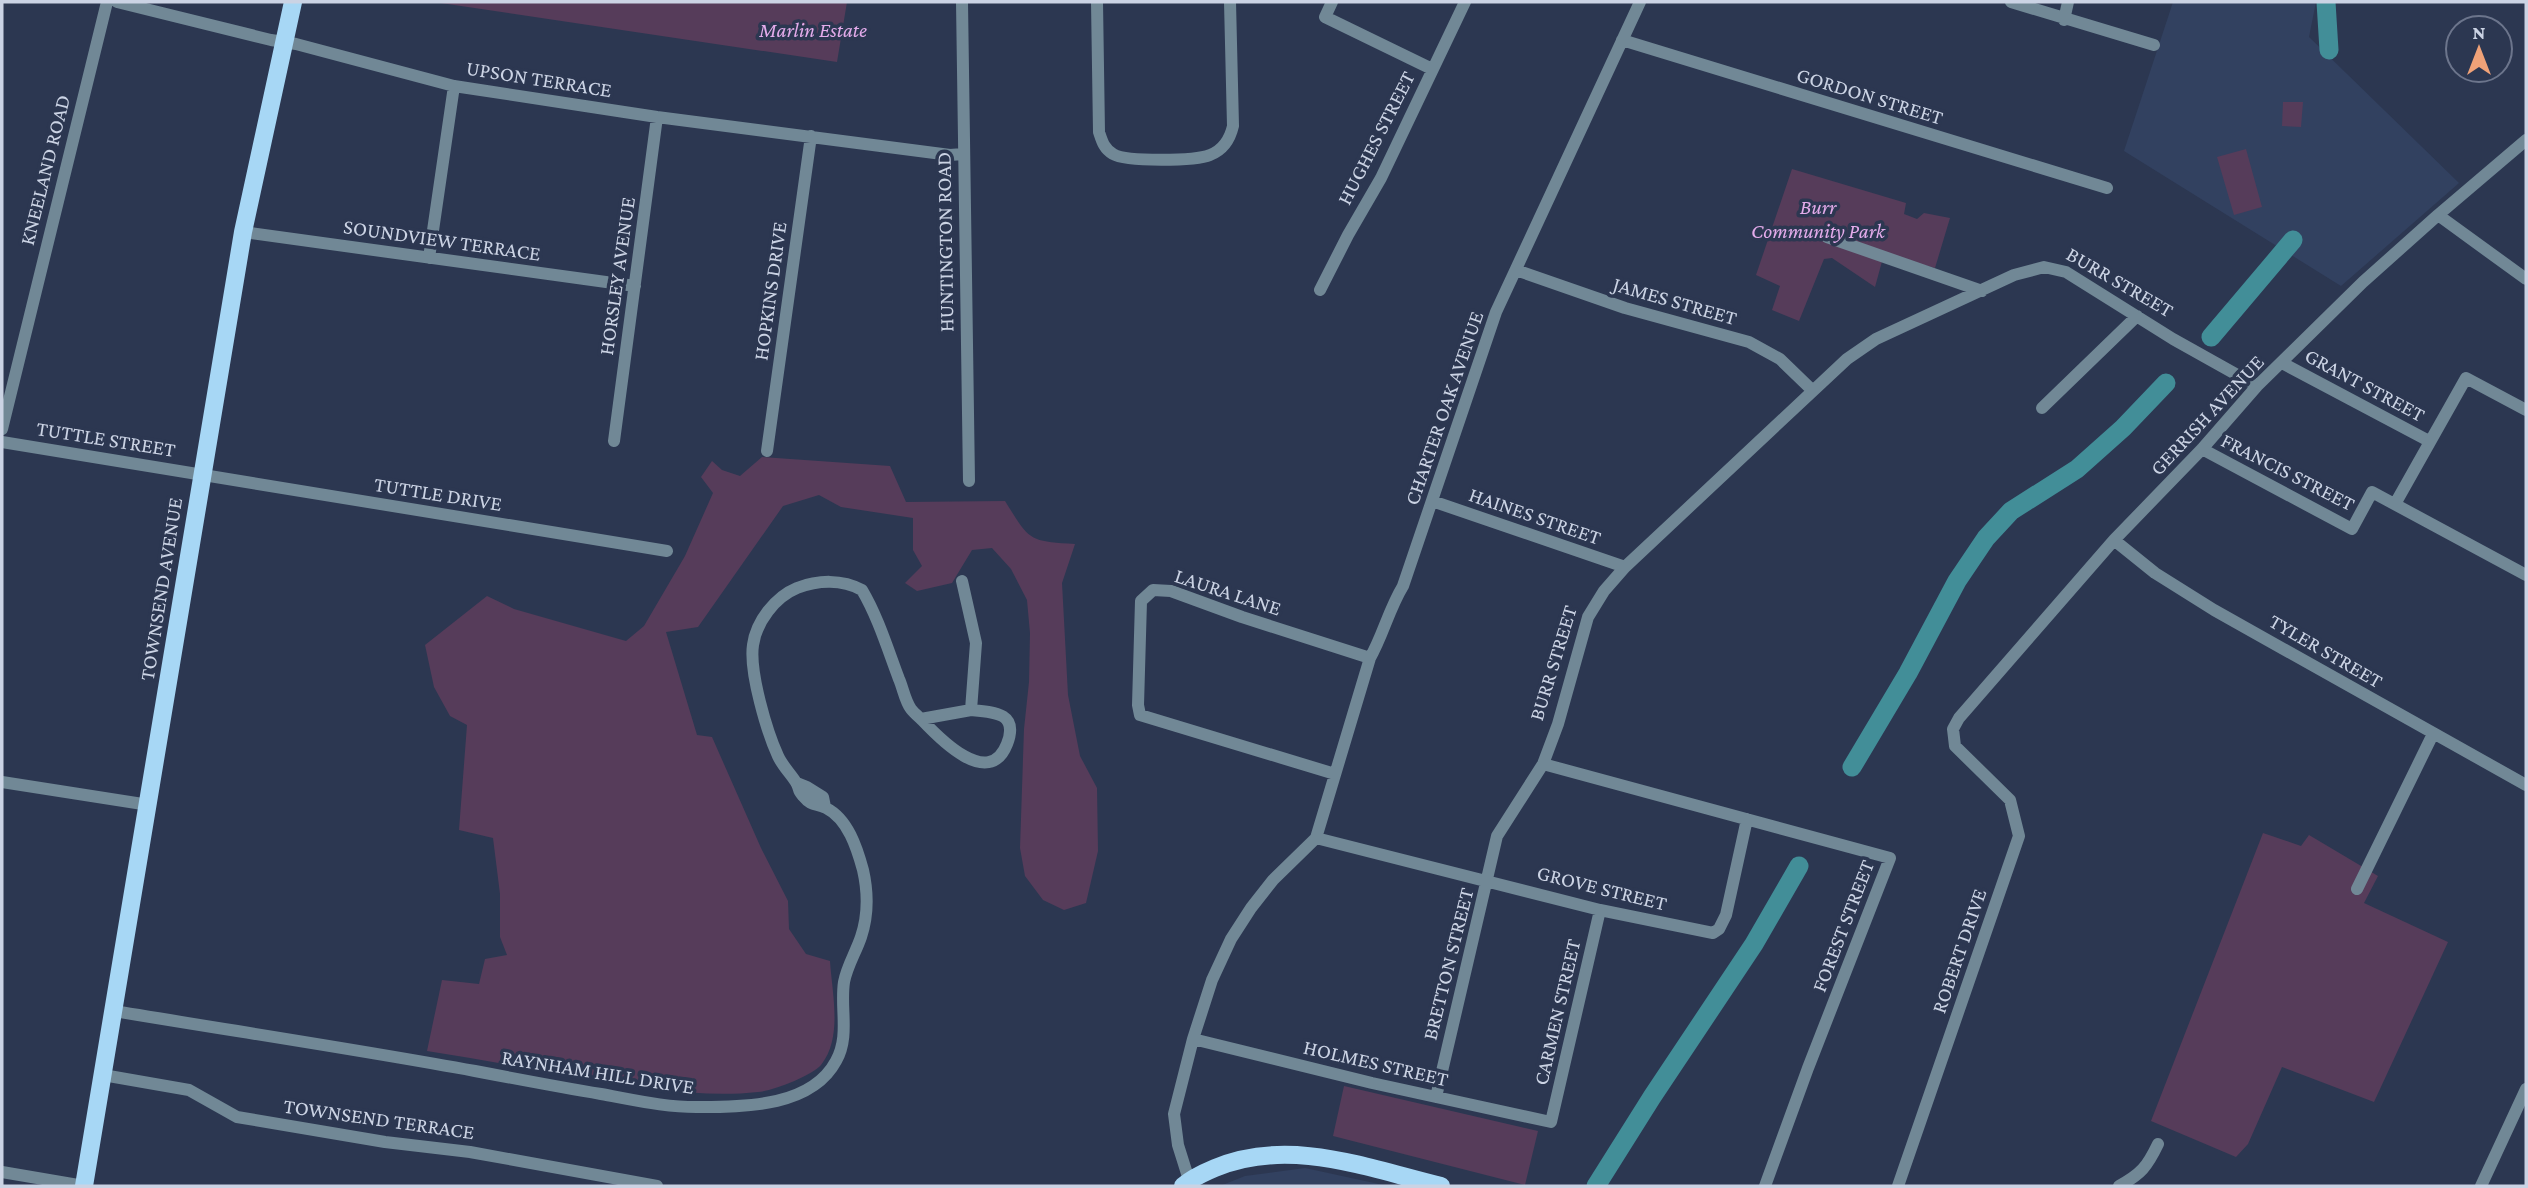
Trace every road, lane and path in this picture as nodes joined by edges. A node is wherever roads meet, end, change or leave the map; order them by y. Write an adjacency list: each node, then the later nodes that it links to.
1 (107, 2): 39 (street, KNEELAND ROAD)
2 (117, 2): 15 (street, UPSON TERRACE)
3 (293, 2): 15 (main road, TOWNSEND AVENUE)
4 (962, 2): 5 (street); 22 (street, HUNTINGTON ROAD)
5 (975, 2)
6 (1097, 2): 7 (street)
7 (1230, 2)
8 (1332, 2): 17 (street)
9 (1465, 2): 17 (street, HUGHES STREET)
10 (1640, 2): 14 (street, CHARTER OAK AVENUE)
11 (2011, 2): 13 (street)
12 (2068, 2): 13 (street)
13 (2064, 20): 16 (street)
14 (1622, 40): 23 (street, GORDON STREET); 28 (street, CHARTER OAK AVENUE)
15 (283, 42): 18 (street, UPSON TERRACE); 25 (main road, TOWNSEND AVENUE)
16 (2154, 45)
17 (1432, 69): 31 (street, HUGHES STREET)
18 (454, 86): 19 (street, UPSON TERRACE); 27 (street)
19 (657, 117): 20 (street, UPSON TERRACE); 30 (street, HORSLEY AVENUE)
20 (811, 136): 22 (street, UPSON TERRACE); 44 (street, HOPKINS DRIVE)
21 (2526, 140): 24 (street, GERRISH AVENUE)
22 (963, 154): 46 (street, HUNTINGTON ROAD)
23 (2107, 188)
24 (2438, 215): 29 (street); 34 (street, GERRISH AVENUE)
25 (243, 232): 27 (street, SOUNDVIEW TERRACE); 45 (main road, TOWNSEND AVENUE)
26 (1827, 237): 32 (street)
27 (429, 258): 30 (street, SOUNDVIEW TERRACE)
28 (1516, 270): 36 (street, JAMES STREET); 47 (street, CHARTER OAK AVENUE)
29 (2526, 279)
30 (635, 286): 40 (street, HORSLEY AVENUE)
31 (1320, 290)
32 (1982, 291): 33 (street, BURR STREET); 36 (street, BURR STREET)
33 (2137, 316): 35 (street, BURR STREET); 37 (street)
34 (2283, 363): 35 (street, GERRISH AVENUE); 41 (street, GRANT STREET)
35 (2258, 386): 43 (street, GERRISH AVENUE)
36 (1812, 390): 51 (street, BURR STREET)
37 (2042, 408)
38 (2526, 410): 41 (street)
39 (2, 429)
40 (614, 441)
41 (2429, 441): 48 (street)
42 (2, 442): 45 (street, TUTTLE STREET)
43 (2202, 449): 48 (street, FRANCIS STREET); 49 (street, GERRISH AVENUE)
44 (767, 451)
45 (203, 475): 50 (street, TUTTLE DRIVE); 63 (main road, TOWNSEND AVENUE)
46 (969, 481)
47 (1432, 501): 51 (street, HAINES STREET); 54 (street, CHARTER OAK AVENUE)
48 (2395, 504): 52 (street, FRANCIS STREET)
49 (2114, 540): 57 (street, TYLER STREET); 58 (street, GERRISH AVENUE)
50 (667, 551)
51 (1625, 567): 59 (street, BURR STREET)
52 (2526, 575)
53 (961, 581): 55 (street)
54 (1370, 658): 60 (street, CHARTER OAK AVENUE); 60 (street, LAURA LANE)
55 (971, 710): 56 (street, RAYNHAM HILL DRIVE); 56 (street, RAYNHAM HILL DRIVE)
56 (921, 719): 69 (street, RAYNHAM HILL DRIVE)
57 (2433, 734): 62 (street, TYLER STREET); 67 (street)
58 (1955, 746): 82 (street, ROBERT DRIVE)
59 (1543, 764): 64 (street, FOREST STREET); 66 (street, BURR STREET)
60 (1335, 774): 65 (street, CHARTER OAK AVENUE)
61 (2, 782): 63 (street)
62 (2526, 785)
63 (149, 805): 69 (main road, TOWNSEND AVENUE)
64 (1747, 819): 68 (street, GROVE STREET); 81 (street, FOREST STREET)
65 (1317, 838): 66 (street); 70 (street)
66 (1488, 880): 68 (street, GROVE STREET); 73 (street, BRETTON STREET)
67 (2357, 888)
68 (1600, 910): 74 (street, CARMEN STREET)
69 (114, 1011): 71 (main road, TOWNSEND AVENUE)
70 (1193, 1039): 73 (street, HOLMES STREET); 77 (street)
71 (103, 1074): 78 (main road, TOWNSEND AVENUE); 79 (street, TOWNSEND TERRACE)
72 (2526, 1089): 84 (street)
73 (1436, 1097): 74 (street, HOLMES STREET)
74 (1550, 1122)
75 (2158, 1144): 83 (street)
76 (2, 1172): 78 (street)
77 (1186, 1183): 80 (main road)
78 (84, 1186)
79 (657, 1186)
80 (1441, 1186)
81 (1765, 1186)
82 (1898, 1186)
83 (2119, 1186)
84 (2481, 1186)

